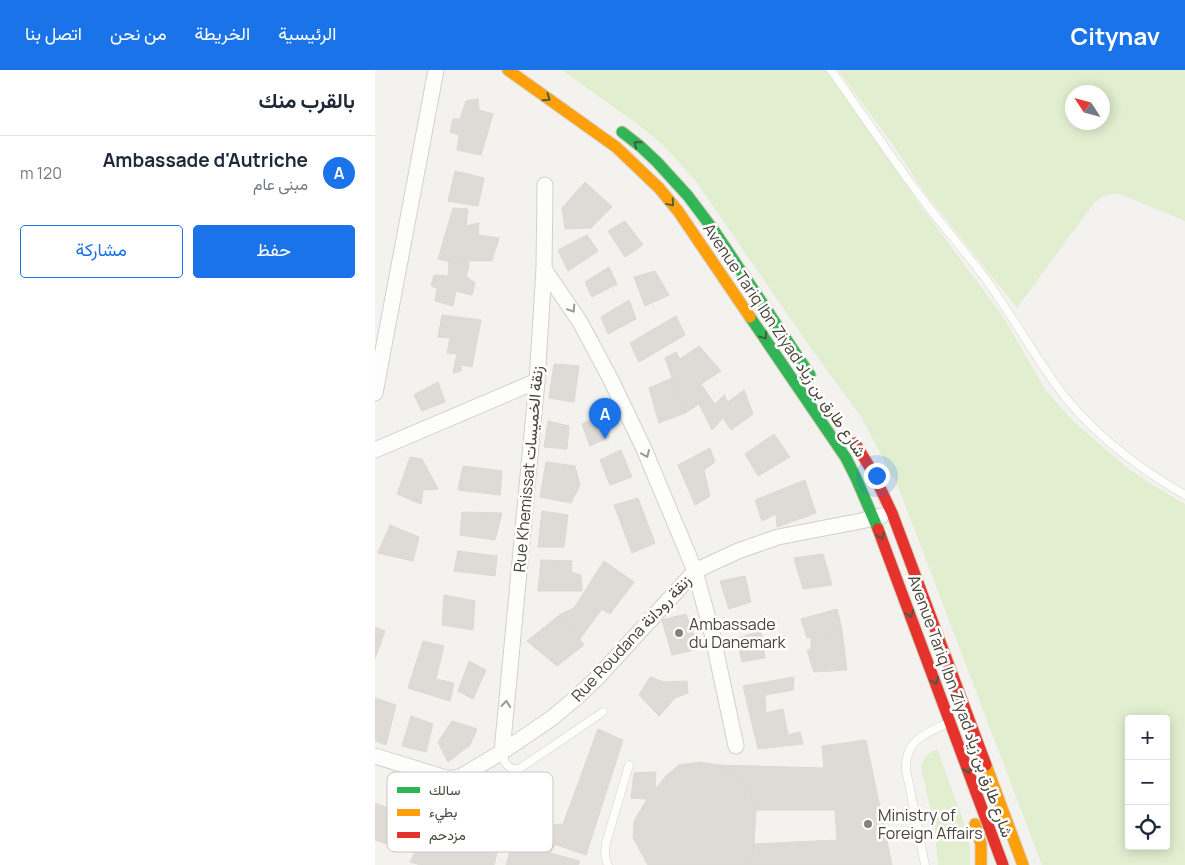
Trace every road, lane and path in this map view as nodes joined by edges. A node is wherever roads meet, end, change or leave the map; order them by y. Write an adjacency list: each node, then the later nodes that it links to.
1 (436, 70): 9 (street)
2 (508, 70): 14 (main road, Avenue Tariq Ibn Ziyad شارع طارق بن زياد, one-way to 14)
3 (831, 70): 12 (lane)
4 (610, 124): 8 (main road, Avenue Tariq Ibn Ziyad شارع طارق بن زياد, one-way to 4)
5 (545, 185): 6 (street, Rue Khemissat زنقة الخميسات)
6 (544, 269): 7 (street, Rue Khemissat زنقة الخميسات); 15 (street, one-way to 15)
7 (537, 381): 11 (street); 20 (street, Rue Khemissat زنقة الخميسات, one-way to 7)
8 (817, 386)
9 (375, 393)
10 (849, 435): 13 (main road, Avenue Tariq Ibn Ziyad شارع طارق بن زياد)
11 (375, 450)
12 (1185, 495)
13 (892, 513): 14 (street, Rue Roudana زنقة رودانة); 30 (main road, Avenue Tariq Ibn Ziyad شارع طارق بن زياد)
14 (874, 518): 15 (street, Rue Roudana زنقة رودانة); 17 (main road, Avenue Tariq Ibn Ziyad شارع طارق بن زياد, one-way to 17)
15 (695, 570): 19 (street); 20 (street, Rue Roudana زنقة رودانة)
16 (603, 712): 20 (lane)
17 (951, 723): 18 (main road); 27 (lane); 29 (main road, Avenue Tariq Ibn Ziyad شارع طارق بن زياد, one-way to 29)
18 (946, 744)
19 (736, 746)
20 (502, 752): 24 (street, Rue Roudana زنقة رودانة)
21 (375, 756): 23 (street, Rue Roudana زنقة رودانة)
22 (629, 765): 26 (lane)
23 (425, 772)
24 (470, 772)
25 (973, 818): 28 (main road)
26 (608, 865)
27 (925, 865)
28 (981, 865)
29 (1003, 865)
30 (1023, 865)

